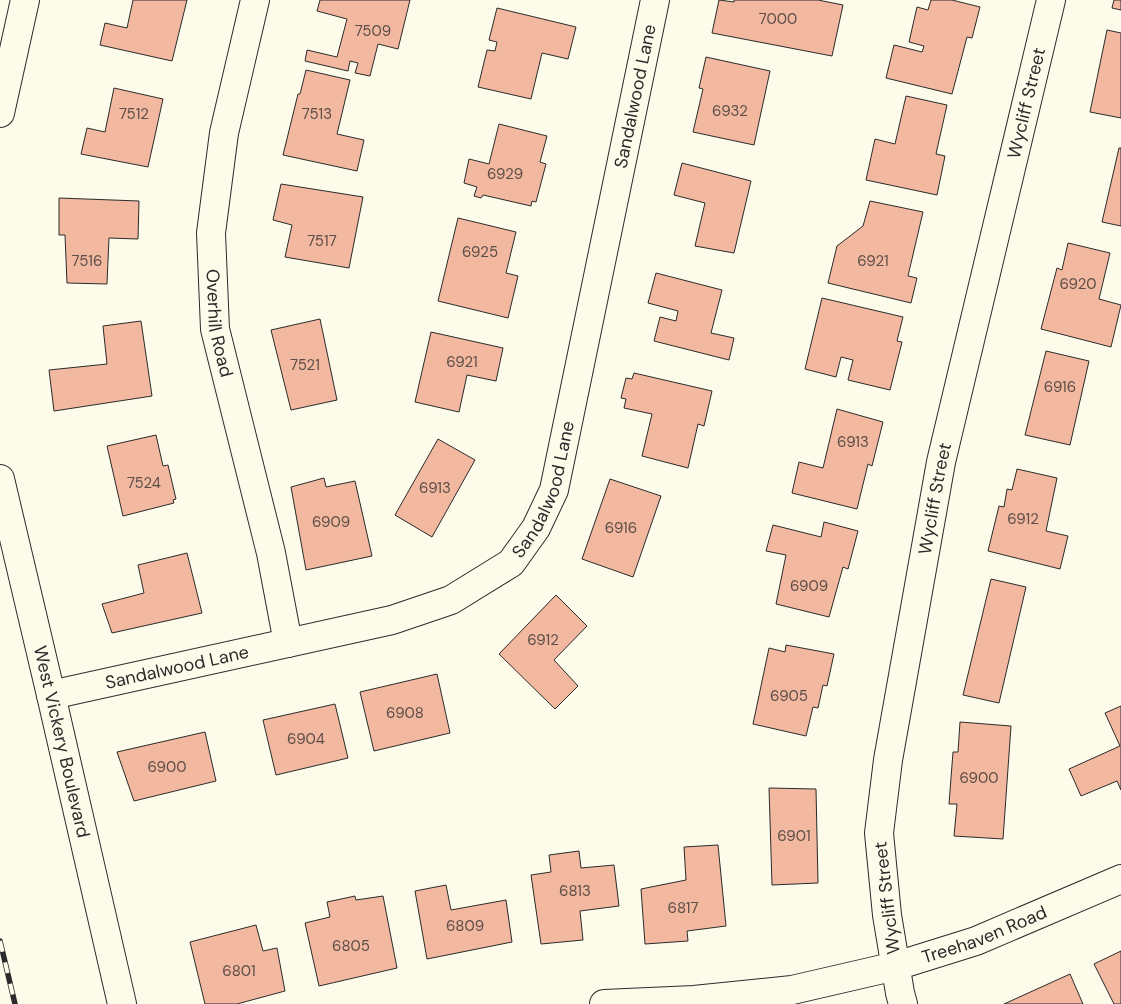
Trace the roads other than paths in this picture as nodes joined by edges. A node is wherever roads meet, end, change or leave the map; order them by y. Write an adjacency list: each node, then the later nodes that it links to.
1 (24, 0): 5 (street)
2 (255, 0): 7 (street, Overhill Road)
3 (655, 0): 7 (street, Sandalwood Lane)
4 (1051, 0): 10 (street, Wycliff Street)
5 (0, 113)
6 (0, 479): 8 (street, West Vickery Boulevard)
7 (288, 643): 8 (street, Sandalwood Lane)
8 (51, 695): 11 (street, West Vickery Boulevard)
9 (1121, 879): 10 (street, Treehaven Road)
10 (896, 966): 12 (street, Treehaven Road); 13 (street, Wycliff Street)
11 (122, 1004)
12 (604, 1004)
13 (903, 1004)

